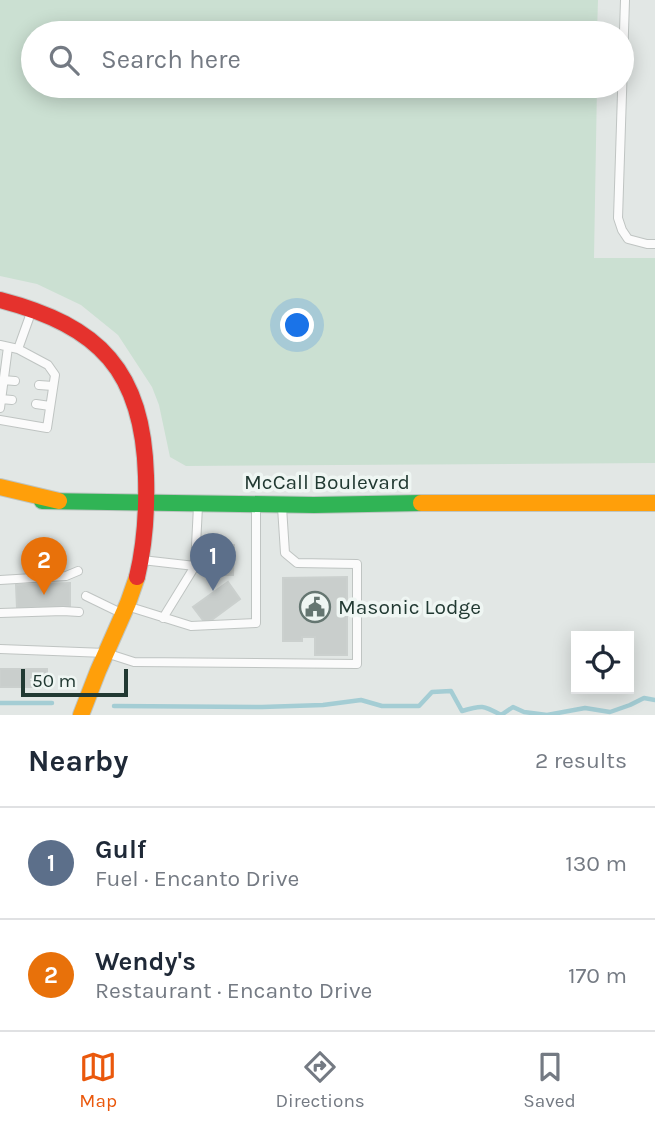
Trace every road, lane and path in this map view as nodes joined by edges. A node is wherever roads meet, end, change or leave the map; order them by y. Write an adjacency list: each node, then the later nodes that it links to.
1 (625, 0): 2 (lane)
2 (624, 21)
3 (622, 98): 4 (lane)
4 (655, 244)
5 (0, 300): 6 (main road)
6 (32, 309): 8 (lane); 22 (main road)
7 (4, 346): 8 (lane); 9 (lane)
8 (18, 349): 12 (lane)
9 (4, 380): 10 (lane); 13 (lane)
10 (15, 381)
11 (39, 384): 12 (lane)
12 (53, 386): 16 (lane)
13 (1, 399): 14 (lane); 17 (lane)
14 (12, 400)
15 (36, 404): 16 (lane)
16 (50, 406): 18 (lane)
17 (0, 408)
18 (0, 420)
19 (0, 487): 21 (main road)
20 (0, 500): 21 (main road, McCall Boulevard)
21 (59, 501): 22 (main road, McCall Boulevard)
22 (146, 502): 23 (main road, McCall Boulevard); 27 (main road)
23 (198, 503): 25 (main road, McCall Boulevard); 28 (lane)
24 (655, 503): 26 (main road, McCall Boulevard)
25 (256, 504): 26 (main road, McCall Boulevard); 35 (lane)
26 (282, 504): 37 (lane)
27 (140, 560): 28 (lane); 32 (main road)
28 (195, 566): 35 (lane)
29 (78, 571): 30 (lane)
30 (0, 580)
31 (86, 596): 32 (lane)
32 (125, 610): 35 (lane); 37 (main road)
33 (79, 612): 34 (lane)
34 (0, 613)
35 (163, 618)
36 (0, 649): 37 (lane)
37 (106, 653): 38 (main road)
38 (81, 715)

